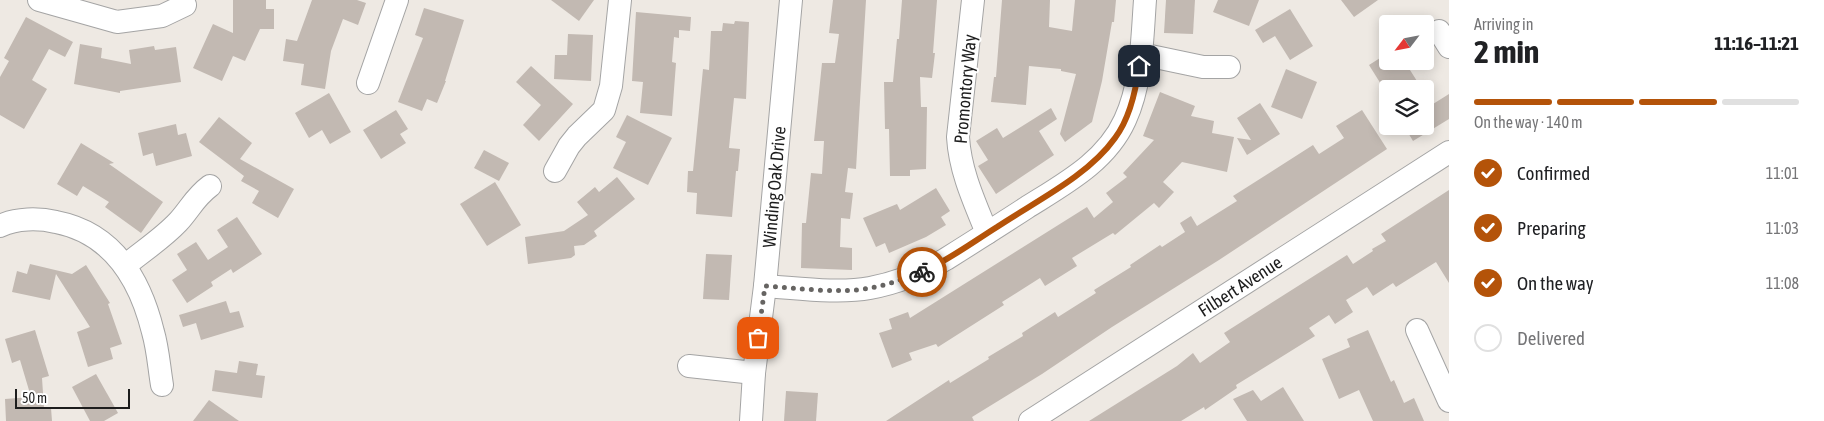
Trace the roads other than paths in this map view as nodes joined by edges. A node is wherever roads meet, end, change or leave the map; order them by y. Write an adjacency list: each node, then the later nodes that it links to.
1 (40, 0): 7 (street)
2 (397, 0): 10 (street)
3 (620, 0): 12 (street)
4 (791, 0): 17 (street, Winding Oak Drive)
5 (973, 0): 15 (street, Promontory Way)
6 (1146, 0): 8 (street)
7 (185, 5)
8 (1141, 54): 9 (street); 15 (street)
9 (1229, 67)
10 (368, 83)
11 (1449, 152): 24 (street, Filbert Avenue)
12 (555, 171)
13 (210, 186): 16 (street)
14 (0, 226): 16 (street)
15 (987, 233): 17 (street)
16 (126, 265): 21 (street)
17 (765, 286): 20 (street, Winding Oak Drive)
18 (1418, 330): 22 (street)
19 (689, 366): 20 (street)
20 (754, 373): 23 (street, Winding Oak Drive)
21 (162, 385)
22 (1449, 401)
23 (751, 421)
24 (1030, 421)

